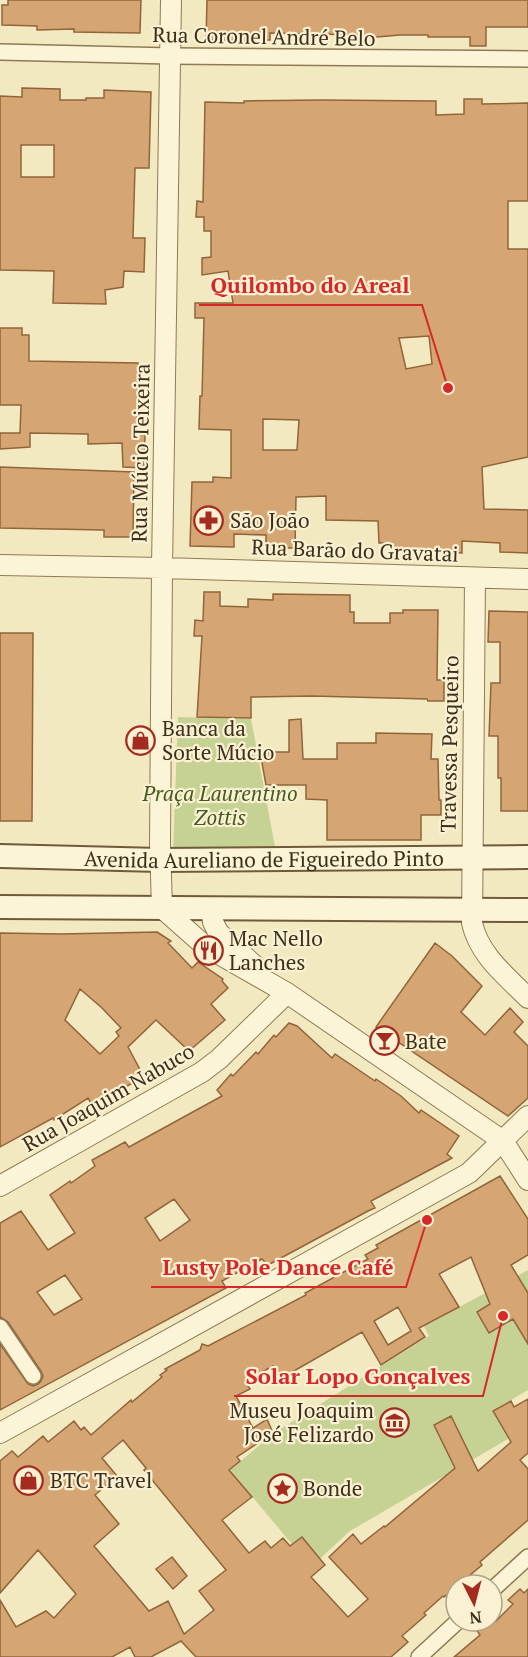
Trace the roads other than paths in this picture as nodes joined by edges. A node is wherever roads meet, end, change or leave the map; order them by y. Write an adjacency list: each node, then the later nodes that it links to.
1 (171, 0): 3 (street, Rua Múcio Teixeira)
2 (0, 52): 3 (street, Rua Coronel André Belo)
3 (171, 56): 4 (street, Rua Coronel André Belo); 6 (street, Rua Múcio Teixeira)
4 (528, 59)
5 (0, 565): 6 (street, Rua Barão do Gravatai)
6 (162, 568): 7 (street, Rua Barão do Gravatai); 12 (street, Rua Múcio Teixeira)
7 (475, 578): 8 (street, Rua Barão do Gravatai); 11 (street, Travessa Pesqueiro)
8 (528, 579)
9 (0, 856): 12 (main road, Avenida Aureliano de Figueiredo Pinto)
10 (528, 857): 11 (main road, Avenida Aureliano de Figueiredo Pinto)
11 (472, 858): 12 (main road, Avenida Aureliano de Figueiredo Pinto); 16 (street, Travessa Pesqueiro)
12 (160, 860): 14 (street, Rua Múcio Teixeira)
13 (0, 907): 14 (main road)
14 (162, 908): 15 (main road); 18 (street)
15 (210, 908): 16 (main road); 18 (street)
16 (473, 909): 17 (main road); 19 (street, Travessa Pesqueiro)
17 (528, 910)
18 (286, 993): 21 (street); 23 (street, Rua Joaquim Nabuco)
19 (528, 998)
20 (528, 1116): 21 (street)
21 (503, 1141): 22 (street); 26 (street)
22 (528, 1180)
23 (0, 1186)
24 (0, 1328): 25 (street)
25 (33, 1376)
26 (0, 1433)
27 (528, 1557): 28 (street)
28 (504, 1579)
29 (445, 1633): 30 (street)
30 (419, 1657)

